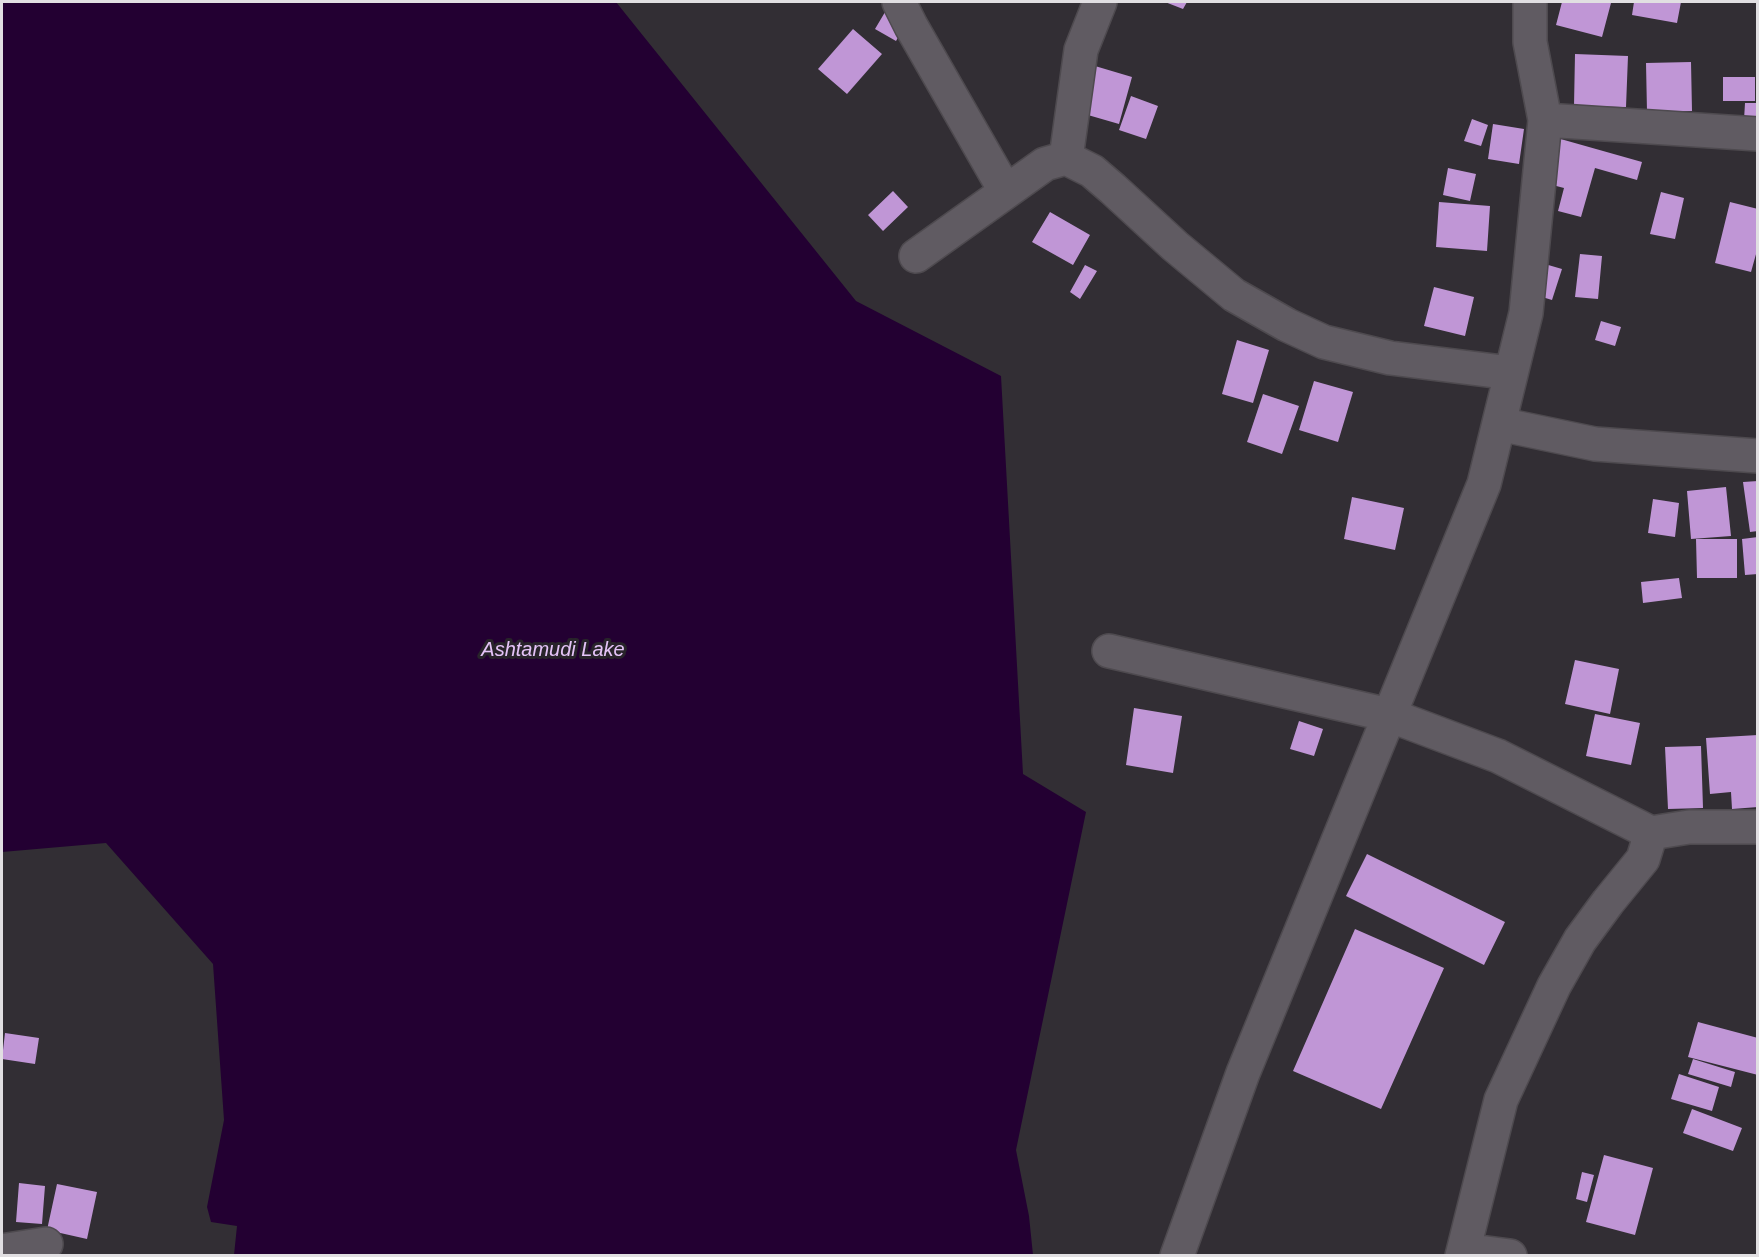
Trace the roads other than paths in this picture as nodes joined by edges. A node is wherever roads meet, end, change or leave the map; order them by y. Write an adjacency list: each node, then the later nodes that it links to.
1 (899, 2): 7 (street)
2 (1101, 2): 6 (street)
3 (1530, 2): 4 (street)
4 (1545, 120): 5 (street); 9 (street)
5 (1758, 134)
6 (1066, 158): 7 (street); 9 (street)
7 (1006, 192): 8 (street)
8 (916, 256)
9 (1511, 373): 10 (street)
10 (1499, 424): 11 (street); 13 (street)
11 (1758, 456)
12 (1109, 651): 13 (street)
13 (1389, 715): 15 (street); 19 (street)
14 (1758, 827): 15 (street)
15 (1651, 832): 18 (street)
16 (45, 1244): 17 (street)
17 (2, 1251)
18 (1464, 1254): 20 (street)
19 (1178, 1256)
20 (1509, 1256)

